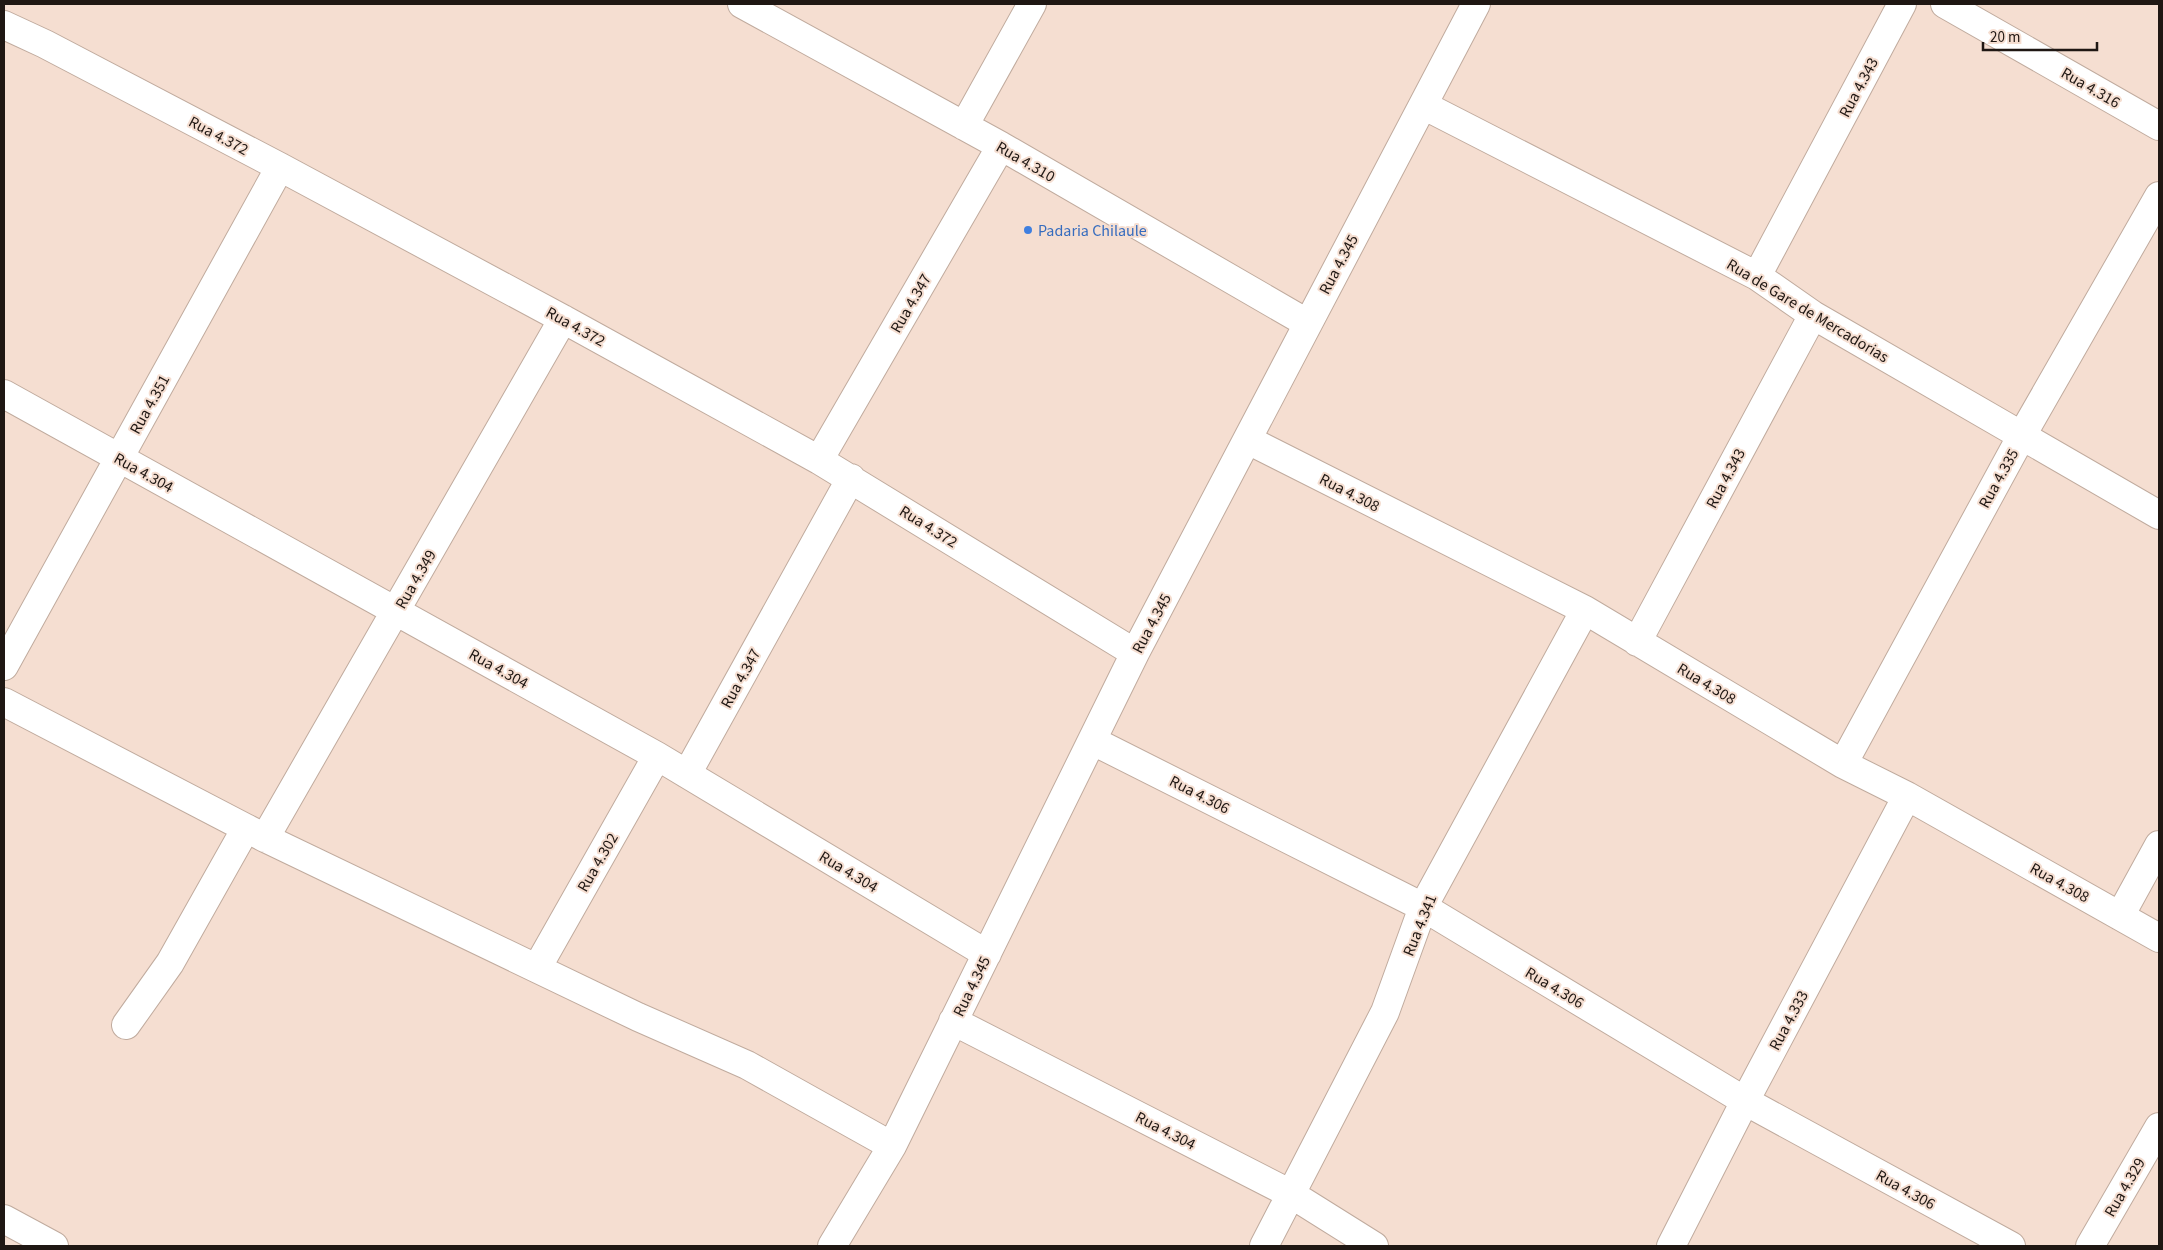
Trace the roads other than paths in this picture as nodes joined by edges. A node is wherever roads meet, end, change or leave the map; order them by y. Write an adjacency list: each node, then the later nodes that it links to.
1 (742, 4): 8 (street, Rua 4.310)
2 (1032, 4): 8 (street)
3 (1902, 4): 13 (street, Rua 4.343)
4 (1946, 4): 9 (street, Rua 4.316)
5 (1467, 7): 7 (street, Rua 4.345)
6 (4, 25): 11 (street, Rua 4.372)
7 (1422, 105): 13 (street, Rua de Gare de Mercadorias); 16 (street, Rua 4.345)
8 (964, 126): 10 (street, Rua 4.310)
9 (2159, 126)
10 (1001, 146): 16 (street, Rua 4.310); 21 (street, Rua 4.347)
11 (280, 167): 15 (street, Rua 4.372); 20 (street, Rua 4.351)
12 (2159, 196): 18 (street, Rua 4.335)
13 (1758, 276): 14 (street, Rua de Gare de Mercadorias)
14 (1813, 315): 18 (street, Rua de Gare de Mercadorias); 26 (street, Rua 4.343)
15 (563, 319): 21 (street, Rua 4.372); 25 (street, Rua 4.349)
16 (1307, 323): 19 (street, Rua 4.345)
17 (4, 394): 20 (street, Rua 4.304)
18 (2021, 437): 23 (street, Rua de Gare de Mercadorias); 32 (street, Rua 4.335)
19 (1248, 440): 24 (street, Rua 4.308); 27 (street, Rua 4.345)
20 (119, 458): 25 (street, Rua 4.304); 28 (street, Rua 4.351)
21 (819, 460): 22 (street, Rua 4.372)
22 (851, 478): 27 (street, Rua 4.372); 33 (street, Rua 4.347)
23 (2159, 515)
24 (1585, 610): 26 (street, Rua 4.308); 37 (street, Rua 4.341)
25 (396, 611): 31 (street, Rua 4.304); 35 (street, Rua 4.349)
26 (1637, 642): 32 (street, Rua 4.308)
27 (1135, 653): 30 (street, Rua 4.345)
28 (4, 666)
29 (4, 702): 35 (street)
30 (1093, 740): 37 (street, Rua 4.306); 40 (street, Rua 4.345)
31 (656, 756): 33 (street, Rua 4.304); 41 (street, Rua 4.302)
32 (1843, 764): 34 (street, Rua 4.308)
33 (687, 774): 40 (street, Rua 4.304)
34 (1907, 796): 38 (street, Rua 4.308); 44 (street, Rua 4.333)
35 (256, 833): 41 (street); 43 (street, Rua 4.349)
36 (2159, 845): 38 (street)
37 (1423, 907): 44 (street, Rua 4.306); 47 (street, Rua 4.341)
38 (2120, 916): 39 (street, Rua 4.308)
39 (2159, 938)
40 (987, 954): 42 (street, Rua 4.345)
41 (537, 968): 46 (street)
42 (954, 1021): 46 (street, Rua 4.345); 47 (street, Rua 4.304)
43 (126, 1025)
44 (1745, 1102): 53 (street, Rua 4.333); 54 (street, Rua 4.306)
45 (2159, 1128): 55 (street, Rua 4.329)
46 (892, 1146): 50 (street, Rua 4.345)
47 (1291, 1194): 51 (street, Rua 4.341); 52 (street, Rua 4.304)
48 (4, 1219): 49 (street)
49 (54, 1246)
50 (832, 1246)
51 (1264, 1246)
52 (1374, 1246)
53 (1671, 1246)
54 (2011, 1246)
55 (2090, 1246)

